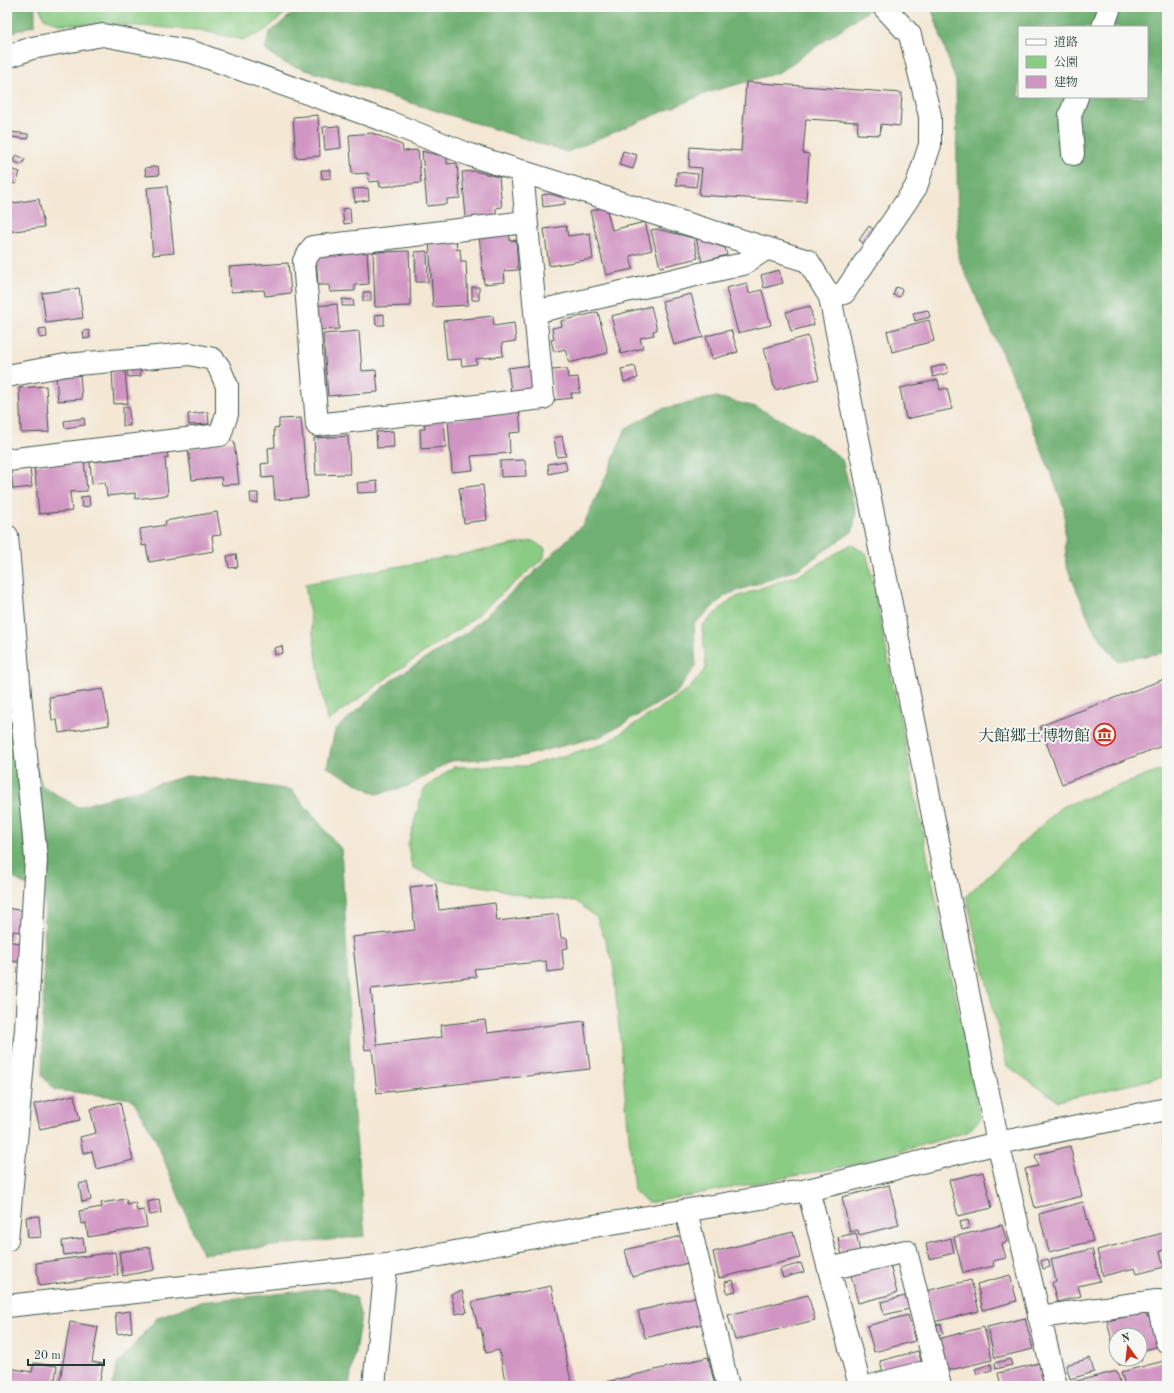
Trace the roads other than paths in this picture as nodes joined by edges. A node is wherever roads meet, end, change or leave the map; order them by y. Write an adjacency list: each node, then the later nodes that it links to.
1 (884, 7): 10 (street)
2 (1110, 7): 3 (street)
3 (1103, 26)
4 (7, 57): 7 (street)
5 (1077, 98): 6 (street)
6 (1073, 154)
7 (522, 171): 8 (street); 9 (street)
8 (526, 222): 11 (street); 11 (street)
9 (767, 248): 10 (street); 11 (street)
10 (830, 297): 16 (street)
11 (535, 312)
12 (7, 376): 13 (street)
13 (7, 460)
14 (7, 536): 19 (street)
15 (1167, 1109): 16 (street)
16 (998, 1143): 17 (street); 24 (street)
17 (808, 1190): 18 (street); 21 (street)
18 (686, 1211): 20 (street); 28 (street)
19 (7, 1240)
20 (386, 1265): 23 (street); 27 (street)
21 (829, 1269): 26 (street); 29 (street)
22 (1162, 1302): 24 (street); 25 (street)
23 (7, 1306)
24 (1040, 1317): 31 (street)
25 (1167, 1342)
26 (938, 1378): 30 (street)
27 (374, 1386)
28 (728, 1386)
29 (860, 1386)
30 (871, 1386)
31 (1056, 1386)

